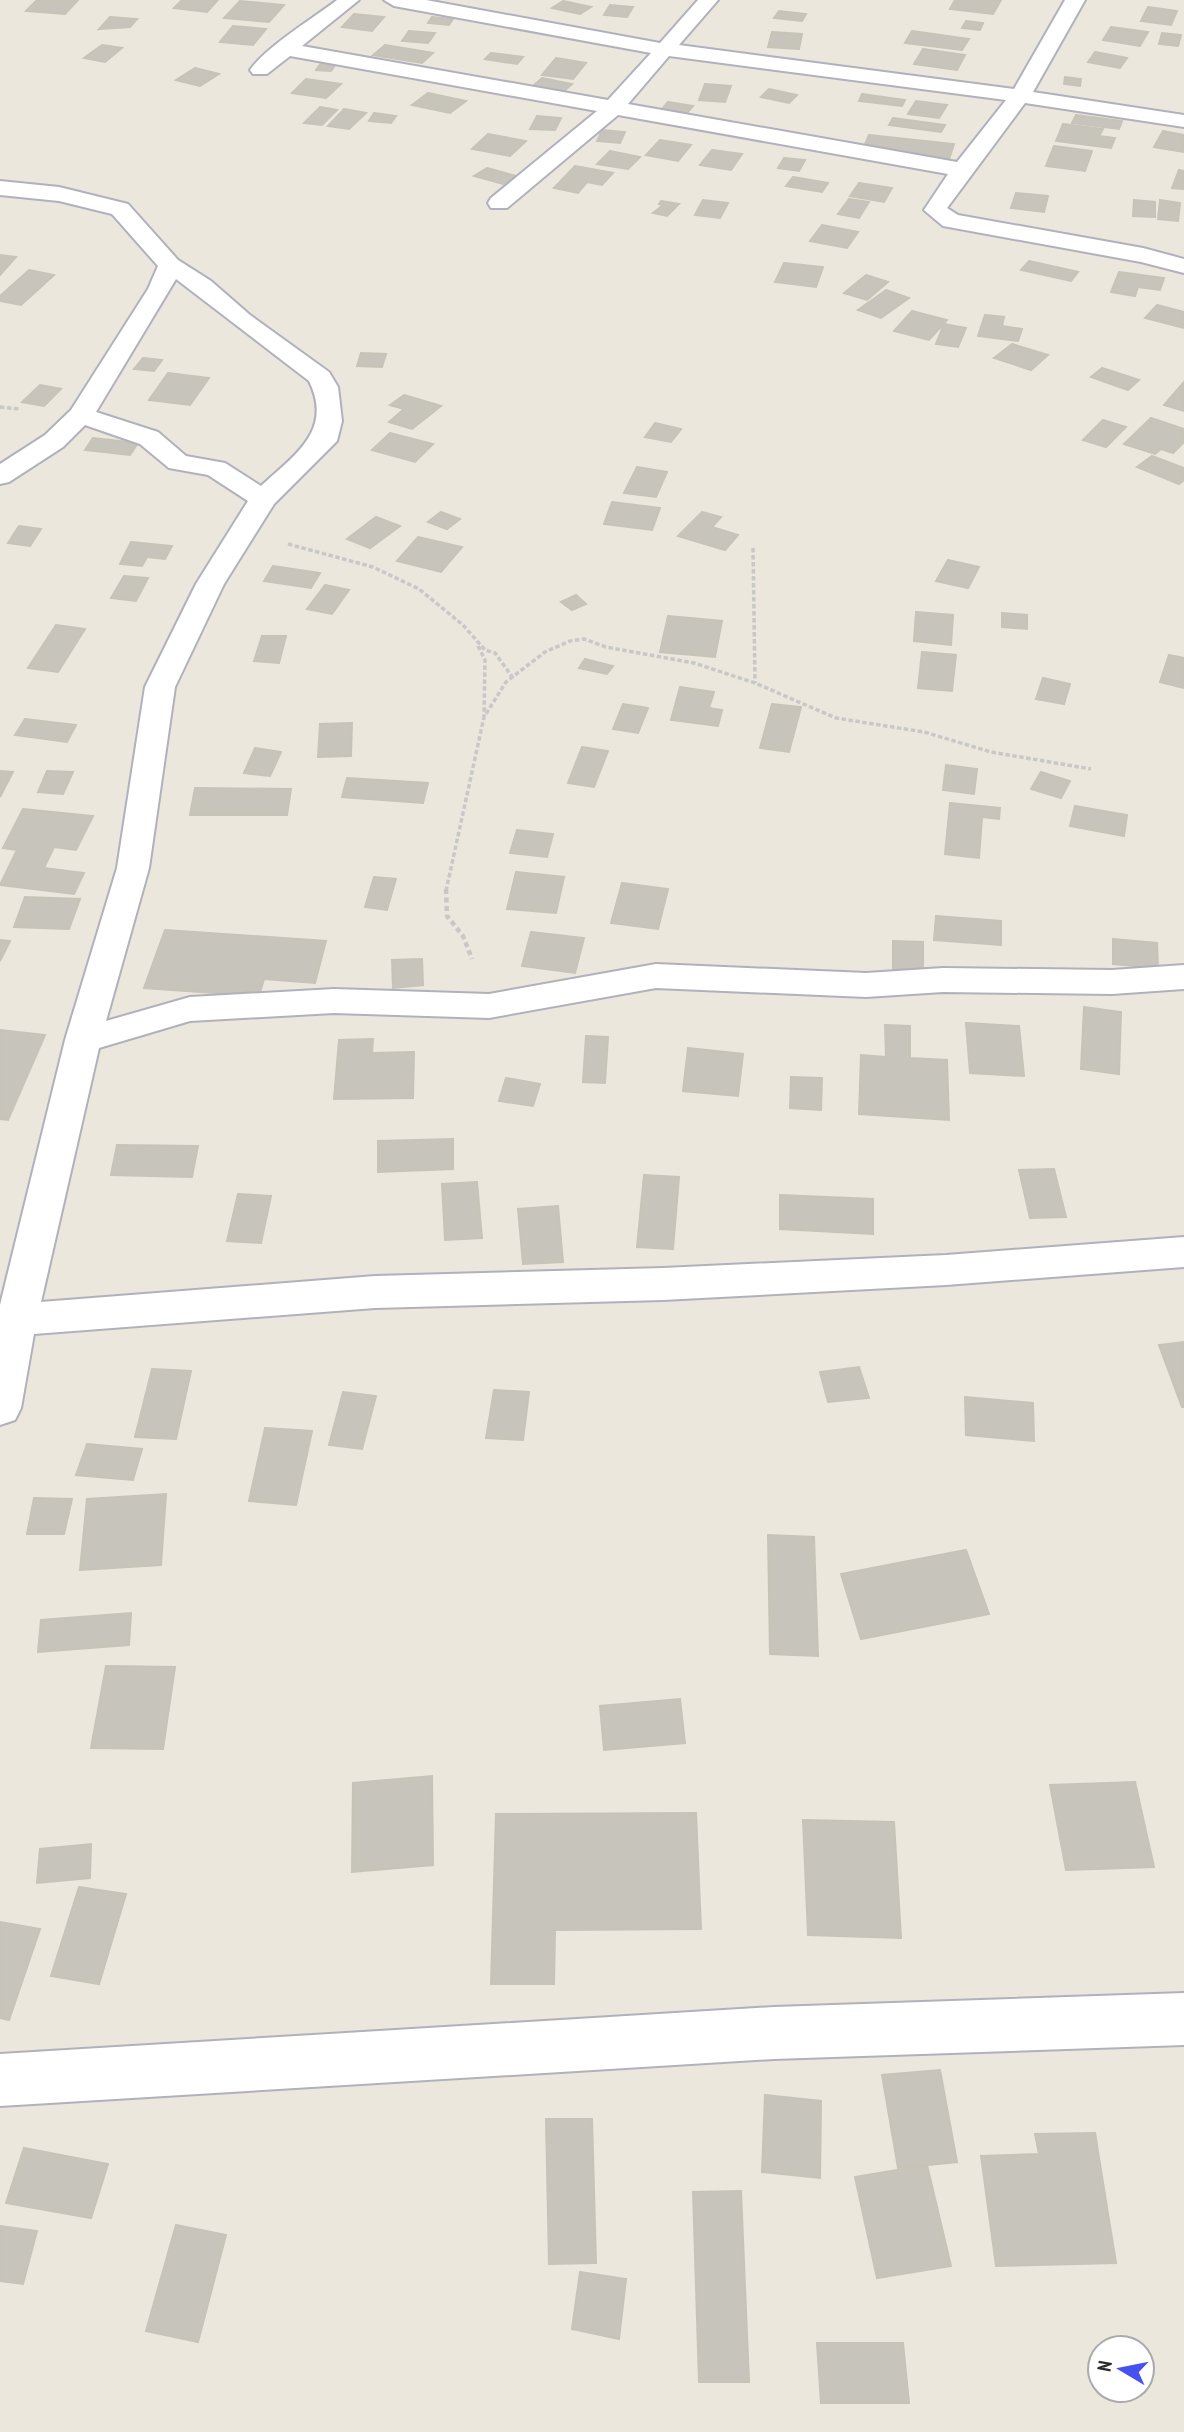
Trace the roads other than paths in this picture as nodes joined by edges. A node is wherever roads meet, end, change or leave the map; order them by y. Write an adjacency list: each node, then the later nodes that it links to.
1 (349, 0): 5 (street)
2 (394, 0): 6 (street)
3 (708, 0): 6 (street)
4 (1075, 0): 8 (street)
5 (283, 50): 7 (street); 9 (street)
6 (668, 50): 8 (street); 9 (street)
7 (260, 70)
8 (1020, 96): 10 (street); 11 (street)
9 (613, 108): 11 (street); 13 (street)
10 (1184, 121)
11 (965, 170): 15 (street)
12 (0, 188): 14 (street)
13 (499, 203)
14 (170, 265): 16 (street); 18 (street)
15 (1184, 266)
16 (81, 415): 17 (street); 18 (street)
17 (0, 476)
18 (264, 499): 20 (street)
19 (1184, 977): 20 (street)
20 (83, 1040): 22 (street)
21 (1184, 1252): 22 (street)
22 (9, 1321): 23 (street)
23 (0, 1408)
24 (1184, 2019): 25 (street)
25 (0, 2080)

